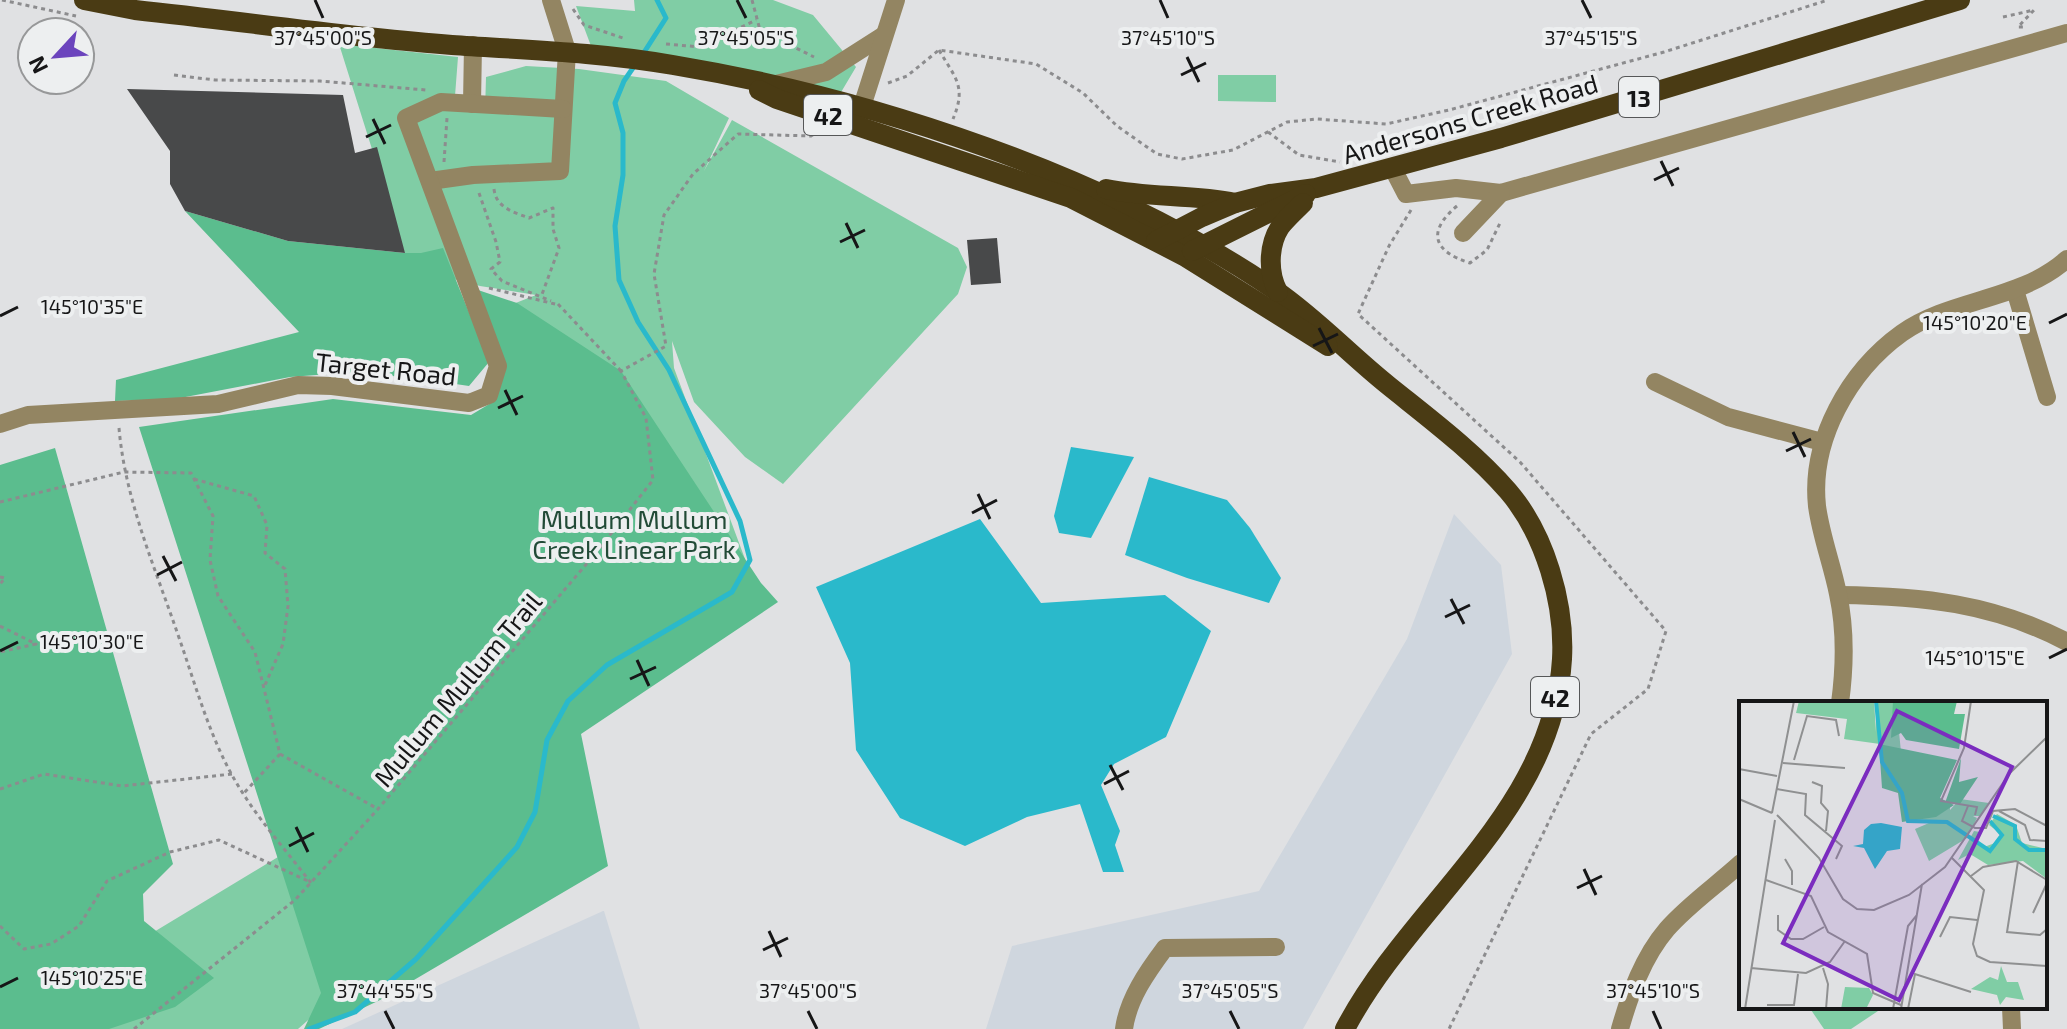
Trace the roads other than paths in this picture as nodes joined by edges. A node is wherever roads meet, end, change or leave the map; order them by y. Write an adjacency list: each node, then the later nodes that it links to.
1 (896, 0): 6 (street)
2 (1960, 0): 14 (main road, Andersons Creek Road / 13)
3 (560, 2): 8 (street)
4 (81, 8): 7 (main road, 42)
5 (2067, 33): 18 (street)
6 (884, 35): 10 (street); 12 (street)
7 (473, 45): 8 (main road, 42); 11 (street)
8 (567, 51): 9 (main road, 42); 13 (street)
9 (730, 75): 10 (main road, 42); 12 (main road, 42)
10 (772, 85): 12 (main road, 42)
11 (472, 104): 13 (street, Target Road); 15 (street, Target Road)
12 (862, 108): 16 (main road, 42); 22 (main road, 42)
13 (563, 109): 15 (street)
14 (1392, 167): 17 (main road, Andersons Creek Road / 13); 18 (street)
15 (437, 179): 30 (street, Target Road)
16 (1071, 181): 19 (main road); 20 (main road, 42)
17 (1316, 188): 19 (main road, Andersons Creek Road / 13); 23 (main road, Andersons Creek Road / 13); 26 (main road)
18 (1501, 193): 21 (street)
19 (1235, 203): 20 (main road, Andersons Creek Road / 13)
20 (1175, 230): 22 (main road, Andersons Creek Road / 13); 23 (main road, 42)
21 (1463, 233)
22 (1156, 241): 23 (main road, 42)
23 (1192, 250): 26 (main road, 42); 27 (main road, 42)
24 (2067, 259): 25 (street)
25 (2015, 290): 29 (street); 31 (street)
26 (1278, 292): 27 (main road, 42)
27 (1374, 374): 39 (main road, 42)
28 (1655, 382): 31 (street)
29 (2047, 397)
30 (0, 424)
31 (1822, 442): 32 (street)
32 (1839, 595): 33 (street); 34 (street)
33 (2067, 642)
34 (1840, 701)
35 (1739, 865): 40 (street)
36 (1276, 947): 38 (street)
37 (2011, 1009): 41 (street)
38 (1124, 1029)
39 (1345, 1029)
40 (1620, 1029)
41 (2012, 1029)

